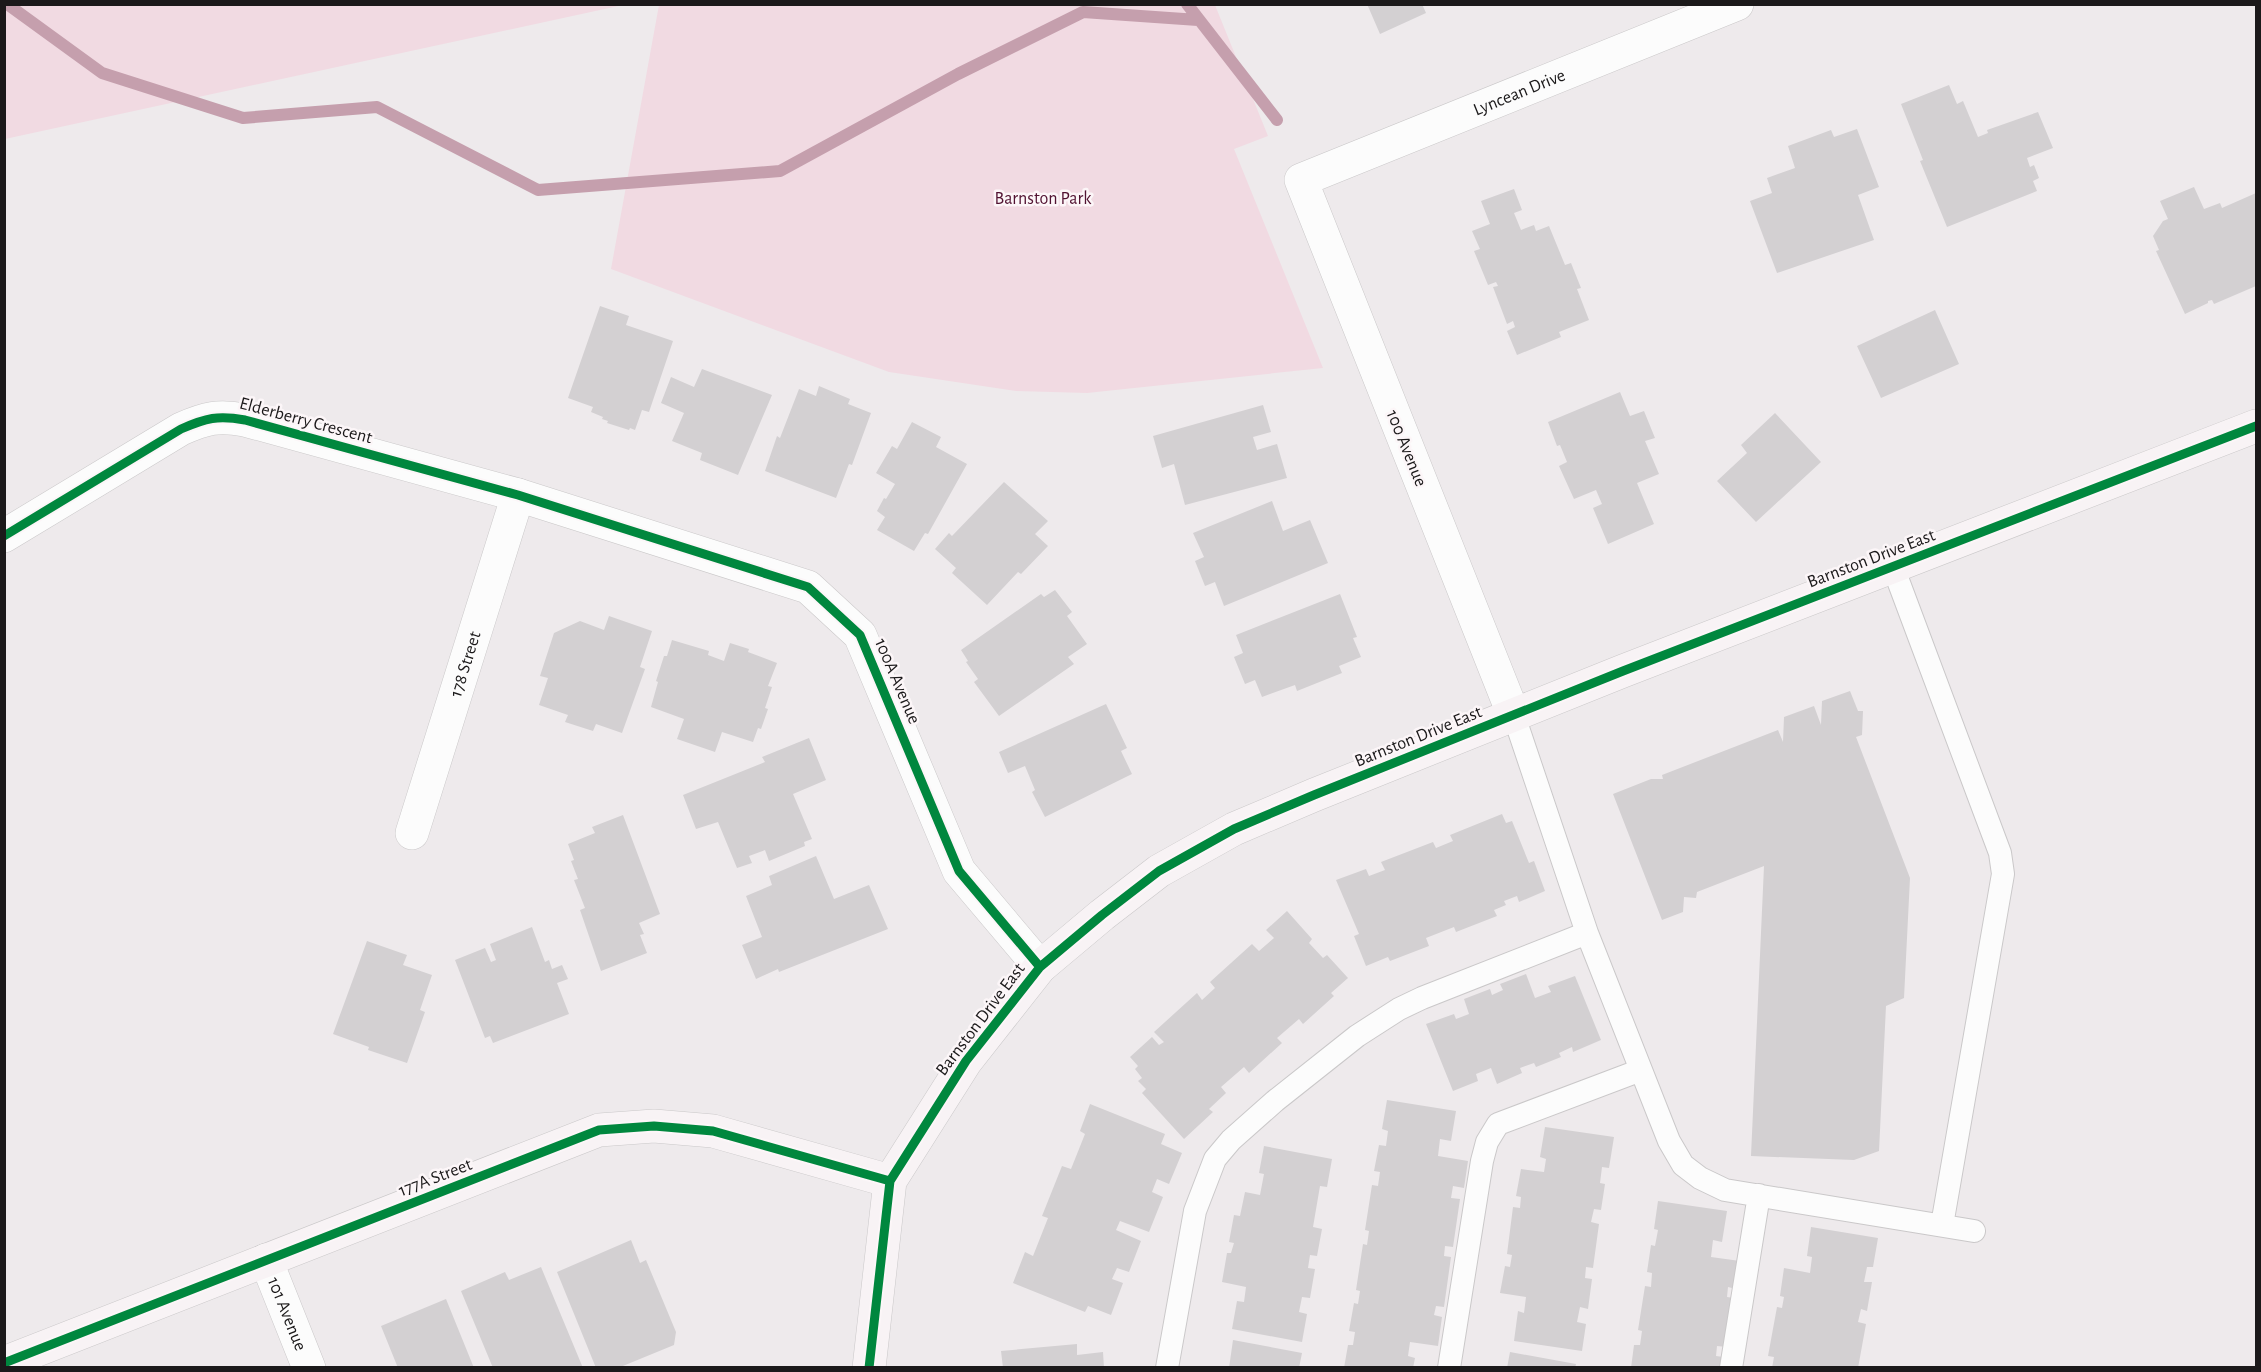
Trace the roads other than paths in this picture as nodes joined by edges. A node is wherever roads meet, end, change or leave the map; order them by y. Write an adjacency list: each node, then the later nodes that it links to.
1 (1737, 4): 2 (street, Lyncean Drive)
2 (1301, 180): 7 (street, 100 Avenue)
3 (2256, 426): 6 (street, Barnston Drive East)
4 (518, 495): 5 (street, Elderberry Crescent); 8 (street, 178 Street); 10 (street, 100A Avenue)
5 (4, 536)
6 (1893, 567): 7 (street, Barnston Drive East); 14 (lane)
7 (1514, 716): 9 (lane); 10 (street, Barnston Drive East)
8 (412, 832)
9 (1587, 933): 11 (lane); 20 (lane)
10 (1040, 967): 12 (street, Barnston Drive East)
11 (1641, 1070): 13 (lane); 21 (lane)
12 (890, 1181): 16 (street, 177A Street); 19 (street, Barnston Drive East)
13 (1759, 1195): 14 (lane); 22 (lane)
14 (1942, 1226): 15 (lane)
15 (1974, 1231)
16 (266, 1260): 17 (street, 177A Street); 18 (street, 101 Avenue)
17 (4, 1363)
18 (309, 1368)
19 (869, 1368)
20 (1167, 1368)
21 (1449, 1368)
22 (1731, 1368)

